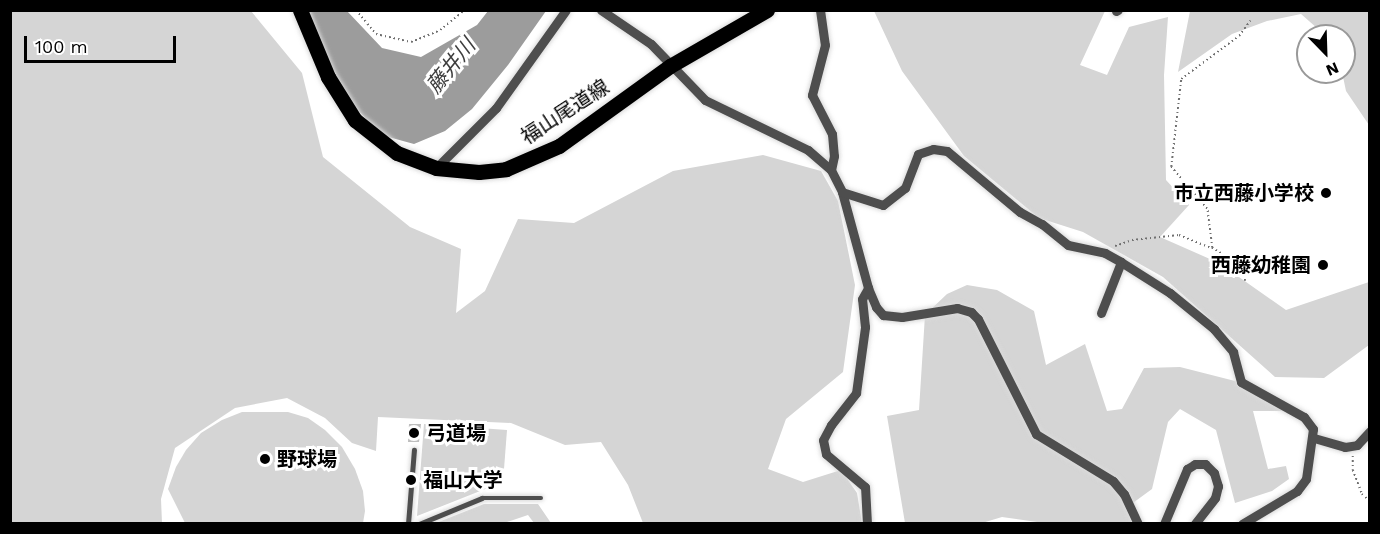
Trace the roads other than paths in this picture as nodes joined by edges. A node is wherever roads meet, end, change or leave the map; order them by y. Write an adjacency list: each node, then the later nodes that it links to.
1 (300, 10): 7 (main road, 福山尾道線)
2 (566, 10): 7 (street)
3 (601, 10): 6 (street)
4 (767, 10): 6 (main road, 福山尾道線)
5 (820, 10): 8 (street)
6 (670, 66): 7 (main road, 福山尾道線); 8 (street)
7 (436, 168)
8 (831, 170): 9 (street)
9 (842, 192): 10 (street); 11 (street)
10 (1121, 262): 12 (street); 14 (street)
11 (868, 288): 19 (street); 20 (street)
12 (1101, 313)
13 (1370, 431): 14 (street)
14 (1314, 438): 23 (street)
15 (414, 450): 17 (lane)
16 (541, 498): 18 (lane)
17 (408, 524)
18 (418, 524)
19 (867, 524)
20 (1138, 524)
21 (1164, 524): 22 (street)
22 (1195, 524)
23 (1242, 524)

